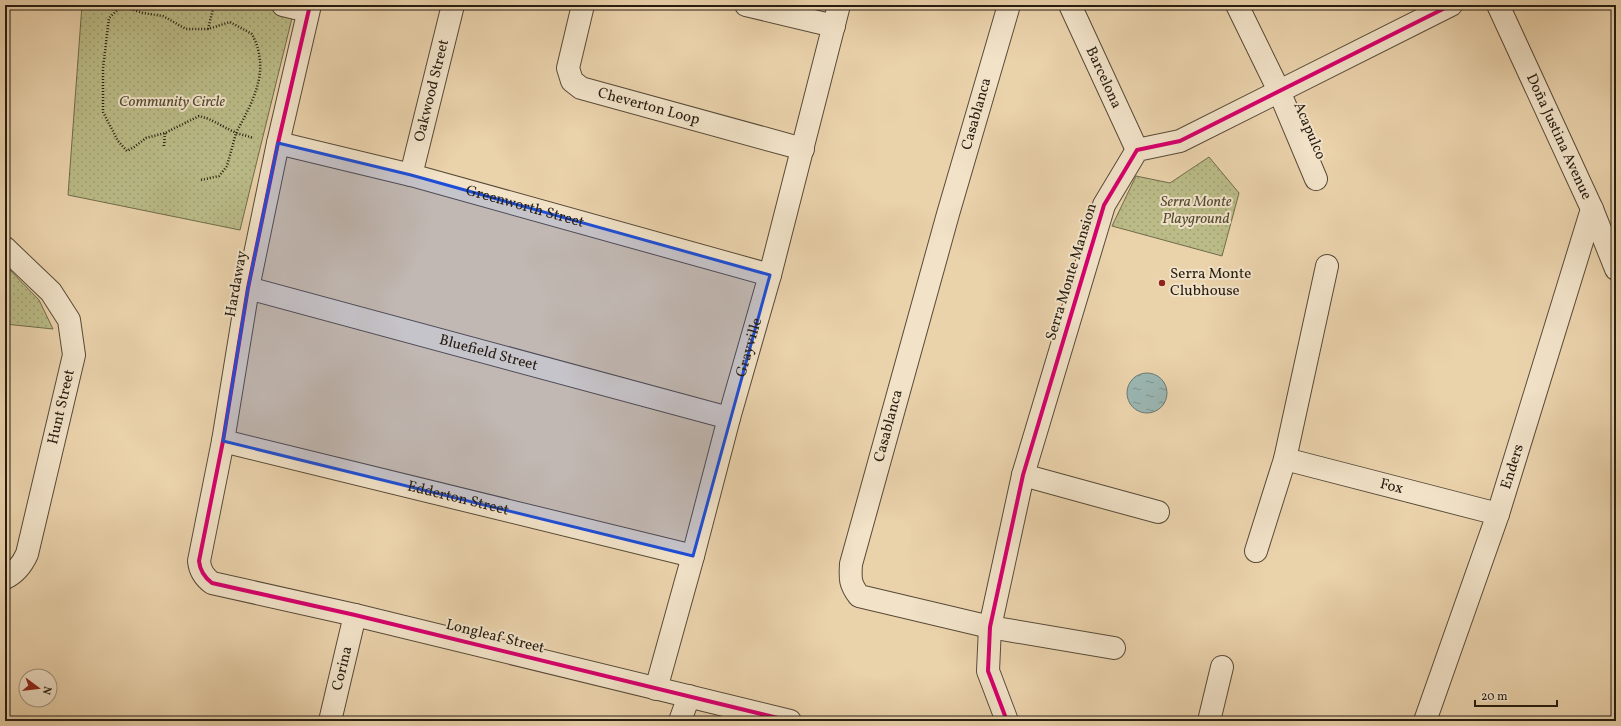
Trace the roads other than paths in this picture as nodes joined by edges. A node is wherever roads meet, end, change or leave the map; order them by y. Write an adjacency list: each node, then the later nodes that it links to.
1 (283, 5): 11 (street)
2 (453, 5): 17 (street, Oakwood Street)
3 (583, 5): 15 (street, Cheverton Loop)
4 (746, 5): 12 (street)
5 (839, 5): 12 (street, Grayville)
6 (1009, 5): 36 (street, Casablanca)
7 (1070, 5): 16 (street, Barcelona)
8 (1237, 5): 13 (street, Acapulco)
9 (1451, 5): 13 (street)
10 (1498, 5): 19 (street, Doña Justina Avenue)
11 (309, 8): 14 (street, Hardaway)
12 (834, 26): 15 (street, Grayville)
13 (1279, 91): 16 (street); 18 (street, Acapulco)
14 (278, 143): 17 (street, Greenworth Street); 24 (street, Hardaway)
15 (803, 149): 23 (street, Grayville)
16 (1137, 150): 28 (street, Serra Monte Mansion)
17 (411, 175): 23 (street, Greenworth Street)
18 (1316, 179)
19 (1592, 209): 22 (street, Doña Justina Avenue); 30 (street, Enders)
20 (5, 248): 34 (street, Hunt Street)
21 (1327, 266): 27 (street)
22 (1616, 269)
23 (770, 275): 25 (street, Grayville)
24 (248, 288): 25 (street, Bluefield Street); 26 (street, Hardaway)
25 (729, 418): 32 (street, Grayville)
26 (223, 441): 32 (street, Edderton Street); 33 (street, Hardaway)
27 (1284, 459): 30 (street, Fox); 31 (street)
28 (1023, 474): 29 (street); 36 (street, Serra Monte Mansion)
29 (1158, 512)
30 (1498, 514): 46 (street, Enders)
31 (1256, 551)
32 (693, 556): 39 (street, Grayville)
33 (200, 569): 35 (street, Longleaf Street)
34 (5, 578)
35 (355, 615): 39 (street, Longleaf Street); 41 (street, Corina)
36 (990, 626): 37 (street, Casablanca); 44 (street, Serra Monte Mansion)
37 (1114, 648)
38 (1222, 667): 45 (street)
39 (656, 689): 40 (street, Longleaf Street)
40 (689, 696): 42 (street); 43 (street, Longleaf Street)
41 (330, 721)
42 (680, 721)
43 (790, 721)
44 (1007, 721)
45 (1209, 721)
46 (1425, 721)

